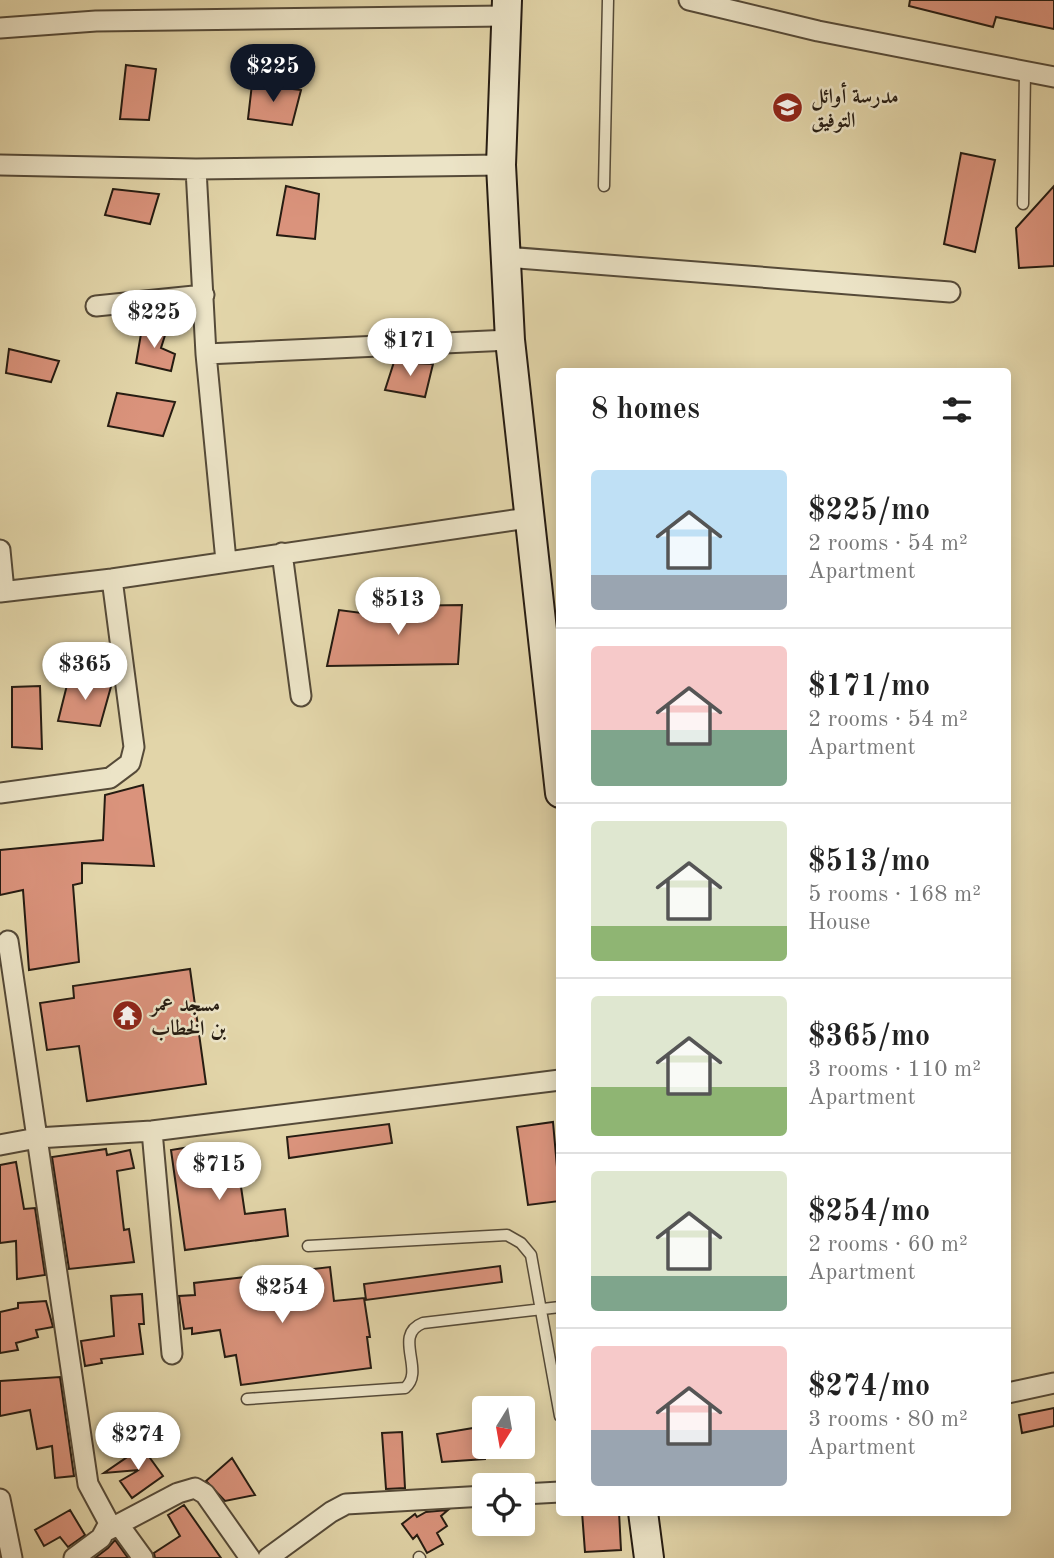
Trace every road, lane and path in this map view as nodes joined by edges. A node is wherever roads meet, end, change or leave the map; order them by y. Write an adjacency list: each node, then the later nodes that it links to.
1 (608, 0): 10 (lane)
2 (690, 0): 5 (street)
3 (506, 8): 4 (street); 8 (street)
4 (0, 28)
5 (1025, 72): 6 (street); 11 (lane)
6 (1054, 77)
7 (0, 165): 9 (street)
8 (501, 165): 9 (street); 12 (street)
9 (196, 169): 14 (street)
10 (604, 186)
11 (1023, 204)
12 (506, 257): 13 (street); 16 (street)
13 (950, 292)
14 (204, 295): 15 (street); 17 (street)
15 (96, 306)
16 (510, 340): 17 (street); 18 (street)
17 (206, 354): 21 (street)
18 (528, 518): 20 (street); 25 (street)
19 (0, 550): 23 (street)
20 (282, 553): 21 (street); 24 (street)
21 (226, 561): 22 (street)
22 (112, 579): 23 (street); 26 (street)
23 (2, 591)
24 (300, 696)
25 (556, 759)
26 (0, 793)
27 (8, 941): 30 (street)
28 (556, 1080): 29 (street)
29 (152, 1131): 30 (street); 35 (street)
30 (37, 1138): 31 (street); 45 (street)
31 (0, 1145)
32 (308, 1246): 34 (lane)
33 (556, 1307): 34 (lane)
34 (542, 1309): 37 (lane); 39 (lane)
35 (172, 1354)
36 (1054, 1384): 38 (street)
37 (556, 1392)
38 (1011, 1393)
39 (247, 1399)
40 (556, 1492): 41 (street)
41 (535, 1493)
42 (472, 1497): 50 (street)
43 (0, 1499): 46 (street)
44 (644, 1516): 51 (street)
45 (112, 1528): 47 (street); 48 (street); 49 (street)
46 (12, 1558)
47 (74, 1558)
48 (143, 1558)
49 (250, 1558)
50 (268, 1558)
51 (649, 1558)

